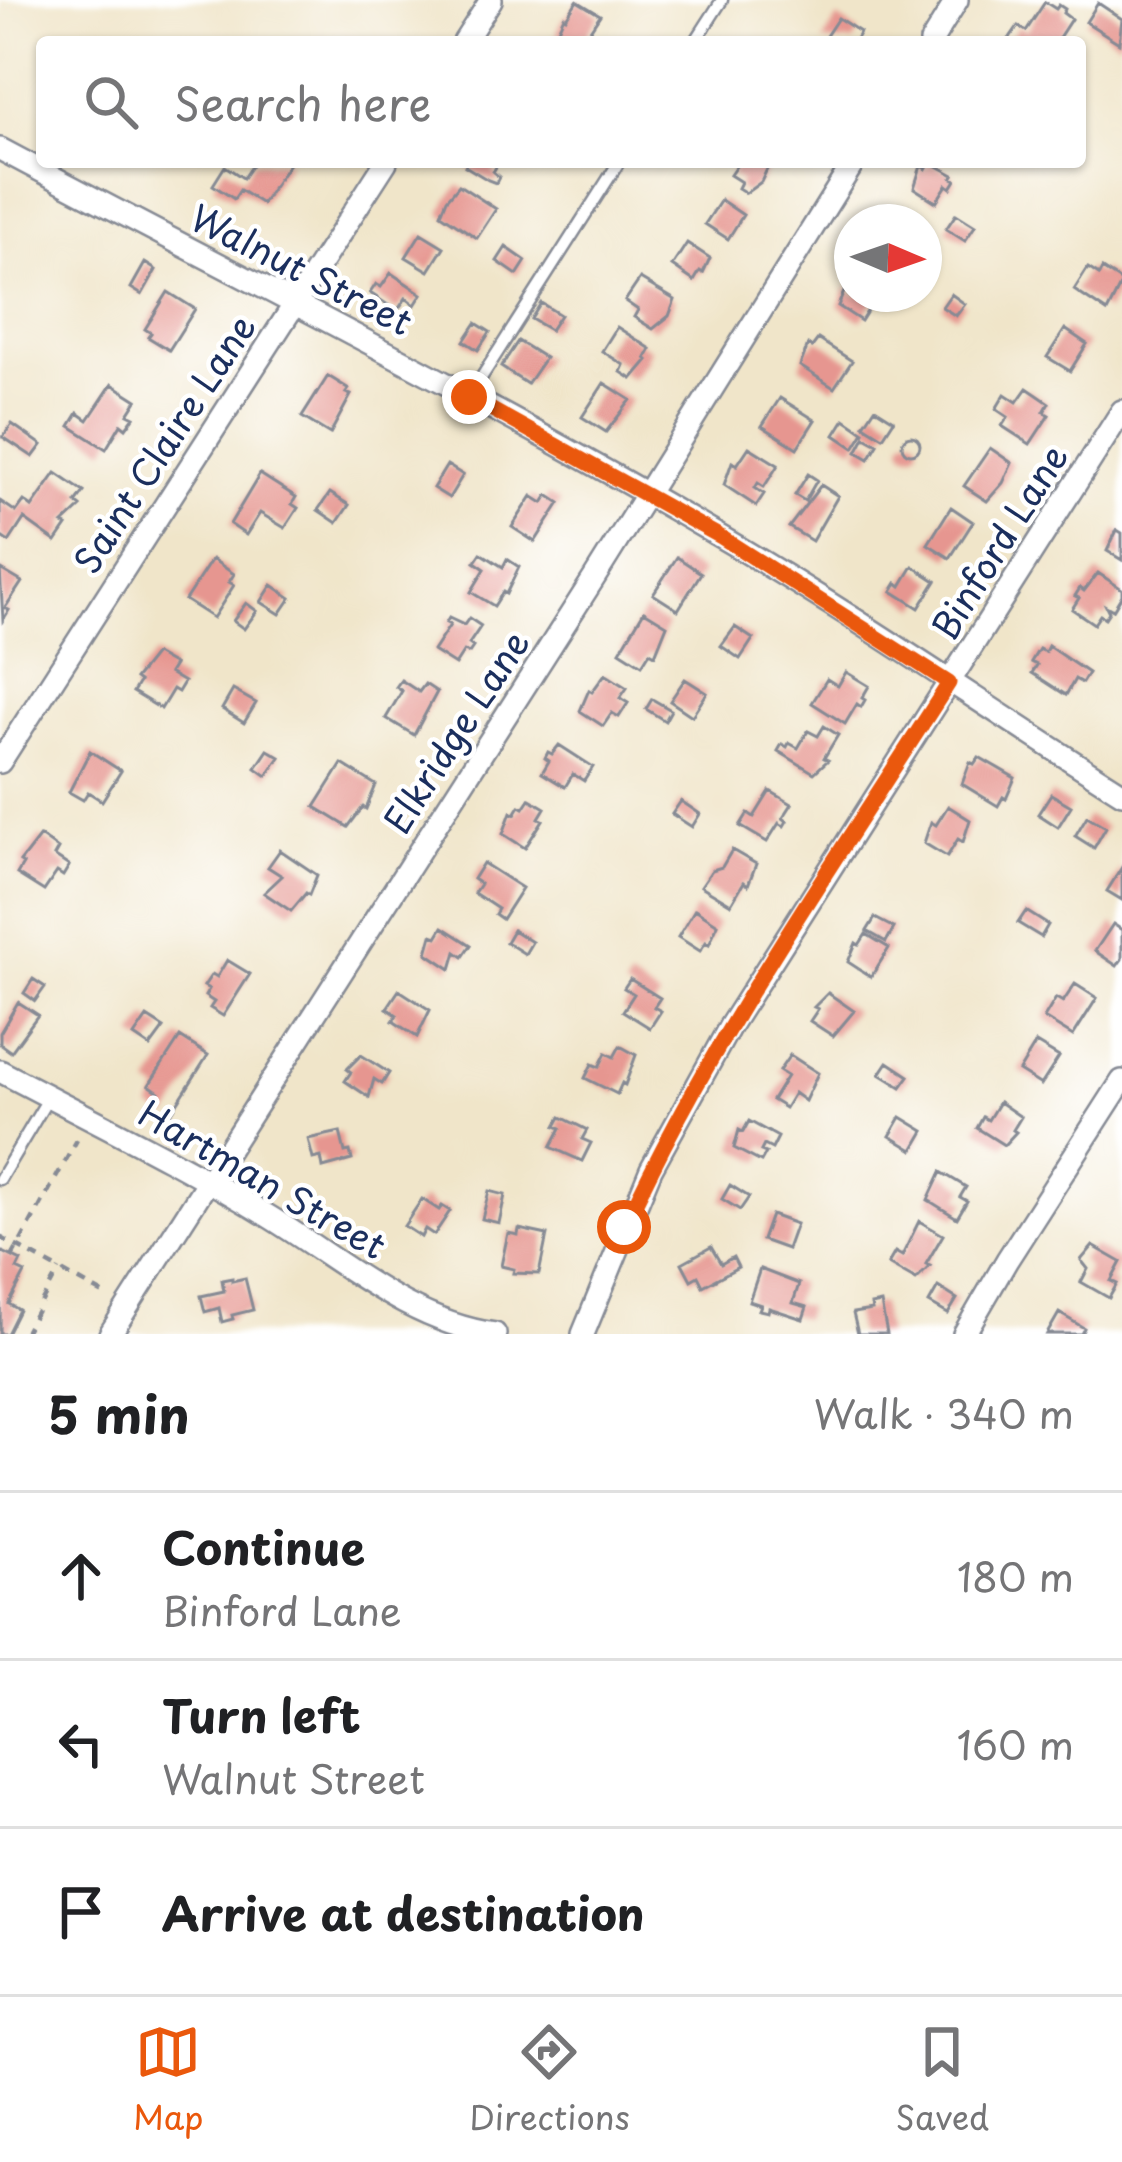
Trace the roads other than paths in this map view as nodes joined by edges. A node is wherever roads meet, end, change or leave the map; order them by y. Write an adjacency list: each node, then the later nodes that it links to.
1 (490, 0): 4 (street)
2 (722, 0): 5 (lane)
3 (958, 0): 6 (street)
4 (468, 36)
5 (699, 36)
6 (935, 36)
7 (0, 148): 8 (street, Walnut Street)
8 (36, 167)
9 (37, 168): 13 (street, Walnut Street)
10 (382, 168): 13 (street, Saint Claire Lane)
11 (615, 168): 14 (lane)
12 (850, 168): 16 (street, Elkridge Lane)
13 (296, 302): 14 (street, Walnut Street); 18 (street, Saint Claire Lane)
14 (469, 397): 16 (street, Walnut Street)
15 (1122, 411): 17 (street, Binford Lane)
16 (646, 493): 17 (street, Walnut Street); 24 (street, Elkridge Lane)
17 (949, 683): 19 (street, Walnut Street); 27 (street, Binford Lane)
18 (0, 762)
19 (1122, 793)
20 (0, 1070): 22 (street, Hartman Street)
21 (1122, 1081): 28 (street)
22 (50, 1097): 23 (lane); 24 (street, Hartman Street)
23 (0, 1179)
24 (208, 1183): 25 (street, Elkridge Lane); 26 (street, Hartman Street)
25 (110, 1334)
26 (495, 1334)
27 (583, 1334)
28 (964, 1334)

